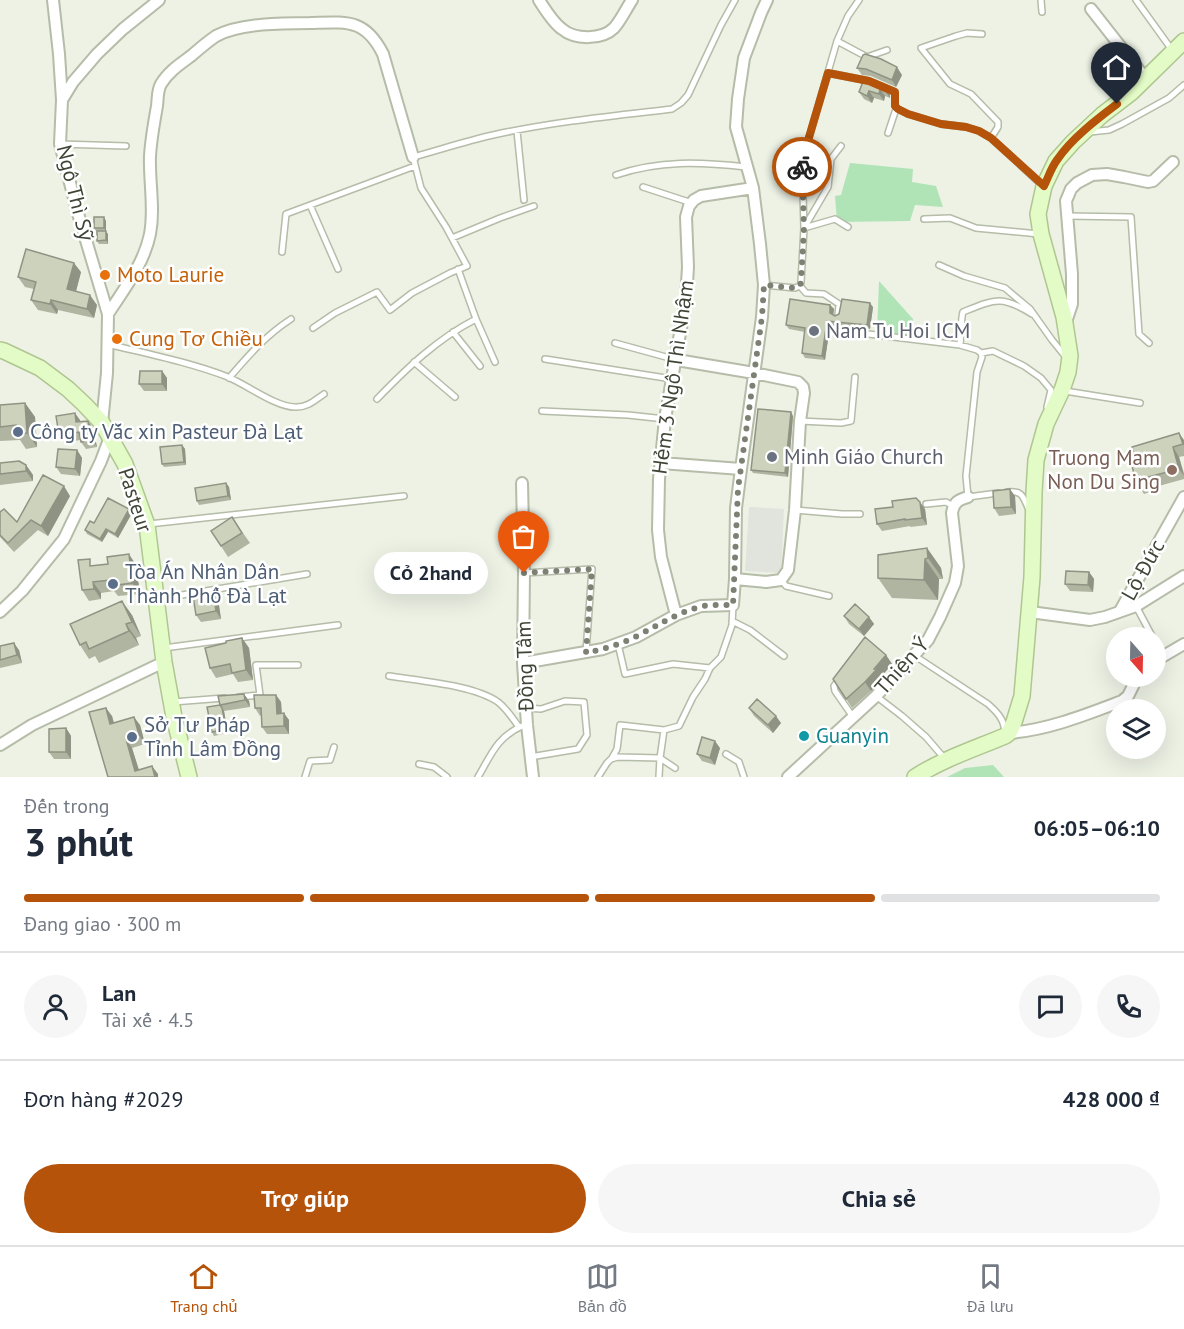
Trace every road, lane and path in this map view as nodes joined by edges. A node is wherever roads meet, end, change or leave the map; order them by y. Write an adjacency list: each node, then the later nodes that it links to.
1 (53, 0): 19 (street, Ngô Thì Sỹ)
2 (159, 0): 19 (street)
3 (538, 0): 4 (street)
4 (632, 0)
5 (735, 0): 21 (lane)
6 (767, 0): 30 (street)
7 (859, 0): 13 (lane)
8 (1041, 0): 11 (lane)
9 (1136, 0): 14 (lane)
10 (1091, 9): 17 (street)
11 (1042, 12)
12 (982, 34): 24 (lane)
13 (837, 41): 15 (lane); 16 (lane)
14 (1178, 46): 17 (street)
15 (887, 50)
16 (828, 73): 20 (lane); 42 (lane)
17 (1146, 80): 23 (street)
18 (1184, 85): 23 (lane)
19 (62, 100): 25 (street, Ngô Thì Sỹ)
20 (898, 109): 22 (lane); 24 (lane)
21 (517, 131): 28 (lane); 35 (lane)
22 (888, 133)
23 (1083, 133): 32 (street)
24 (991, 138): 32 (lane)
25 (60, 144): 26 (lane); 51 (street, Ngô Thì Sỹ)
26 (126, 146)
27 (841, 146): 42 (lane)
28 (414, 162): 37 (lane); 44 (lane); 51 (street)
29 (1173, 162): 39 (street)
30 (746, 167): 31 (lane); 34 (street)
31 (616, 175)
32 (1044, 186): 43 (street)
33 (643, 187): 36 (lane)
34 (753, 188): 36 (street); 49 (street)
35 (524, 200)
36 (692, 203): 67 (street, Hẻm 3 Ngô Thì Nhậm)
37 (310, 205): 45 (lane); 47 (lane)
38 (534, 206): 44 (lane)
39 (1067, 216): 56 (street); 61 (lane)
40 (924, 219): 43 (lane)
41 (848, 227): 42 (lane)
42 (804, 228): 50 (lane)
43 (1041, 234): 56 (street)
44 (452, 238): 48 (lane)
45 (282, 252)
46 (939, 265): 53 (lane)
47 (338, 269)
48 (458, 269): 55 (lane); 57 (lane)
49 (764, 285): 50 (lane); 72 (street)
50 (800, 286): 52 (lane)
51 (108, 314): 62 (street, Ngô Thì Sỹ)
52 (838, 316)
53 (1036, 317): 63 (lane); 70 (lane)
54 (291, 319): 74 (lane)
55 (476, 319): 58 (lane); 69 (lane)
56 (1065, 325): 70 (street)
57 (313, 328)
58 (453, 332): 68 (lane); 71 (lane)
59 (860, 333): 63 (lane)
60 (615, 343): 67 (lane)
61 (1149, 343)
62 (107, 344): 74 (lane); 84 (street, Ngô Thì Sỹ)
63 (960, 345): 65 (lane)
64 (0, 350): 84 (street, Pasteur)
65 (981, 353): 85 (lane); 91 (lane)
66 (545, 359): 75 (lane)
67 (677, 360): 72 (street); 75 (street, Hẻm 3 Ngô Thì Nhậm)
68 (414, 362): 78 (lane); 79 (lane)
69 (495, 362)
70 (1070, 362): 76 (street)
71 (480, 366)
72 (754, 373): 83 (street); 88 (street)
73 (855, 377): 83 (lane)
74 (229, 378): 77 (lane)
75 (672, 379): 82 (street, Hẻm 3 Ngô Thì Nhậm)
76 (1062, 390): 80 (lane); 85 (street)
77 (324, 394)
78 (455, 397)
79 (377, 399)
80 (1140, 403)
81 (542, 411): 82 (lane)
82 (665, 419): 87 (street, Hẻm 3 Ngô Thì Nhậm)
83 (800, 421): 95 (street)
84 (102, 423): 86 (street, Pasteur)
85 (1046, 424): 97 (street)
86 (110, 437): 98 (street, Pasteur); 109 (street)
87 (661, 463): 88 (street); 111 (street, Hẻm 3 Ngô Thì Nhậm)
88 (741, 469): 102 (street)
89 (522, 483): 99 (street, Đồng Tâm)
90 (404, 496): 98 (lane)
91 (968, 497): 94 (street); 97 (lane)
92 (1184, 497): 108 (street, Lộ Đức)
93 (926, 504): 94 (lane)
94 (953, 506): 121 (street, Thiện Ý)
95 (795, 510): 96 (lane); 103 (street)
96 (860, 514)
97 (1033, 520): 110 (street)
98 (147, 525): 105 (street, Pasteur)
99 (524, 573): 117 (lane); 122 (street, Đồng Tâm)
100 (307, 574): 105 (lane)
101 (1184, 576): 107 (street)
102 (735, 579): 103 (street); 106 (street)
103 (781, 580): 104 (lane)
104 (830, 596)
105 (157, 600): 118 (street, Pasteur)
106 (733, 605): 111 (street); 112 (lane)
107 (1136, 606): 108 (street); 114 (lane)
108 (1120, 611): 110 (street)
109 (0, 612)
110 (1030, 612): 134 (street)
111 (676, 615): 116 (street)
112 (732, 621): 120 (lane); 124 (lane)
113 (338, 625): 118 (lane)
114 (1147, 627)
115 (1184, 644): 119 (street)
116 (618, 645): 117 (street); 124 (lane)
117 (586, 653): 122 (street)
118 (163, 655): 129 (street, Pasteur); 135 (street)
119 (1166, 655)
120 (784, 656)
121 (915, 656): 128 (street, Thiện Ý); 134 (lane)
122 (523, 663): 130 (street, Đồng Tâm)
123 (298, 665): 129 (lane)
124 (710, 668): 133 (lane)
125 (846, 670): 131 (lane)
126 (389, 676): 132 (lane)
127 (1132, 687): 134 (street)
128 (876, 696): 131 (street, Thiện Ý); 141 (lane)
129 (171, 702): 144 (street, Pasteur)
130 (526, 708): 132 (street, Đồng Tâm); 138 (lane)
131 (853, 717): 152 (street, Thiện Ý)
132 (523, 726): 138 (street, Đồng Tâm); 147 (lane)
133 (664, 730): 139 (lane); 140 (lane)
134 (1007, 734): 141 (street)
135 (0, 745)
136 (334, 747): 145 (lane)
137 (726, 754): 151 (lane)
138 (530, 757): 148 (street, Đồng Tâm)
139 (660, 758): 140 (lane); 143 (lane); 150 (lane)
140 (612, 759): 149 (lane)
141 (945, 759): 153 (street)
142 (419, 764): 146 (lane)
143 (675, 768)
144 (189, 777)
145 (306, 777)
146 (447, 777)
147 (478, 777)
148 (533, 777)
149 (598, 777)
150 (658, 777)
151 (744, 777)
152 (788, 777)
153 (915, 777)

